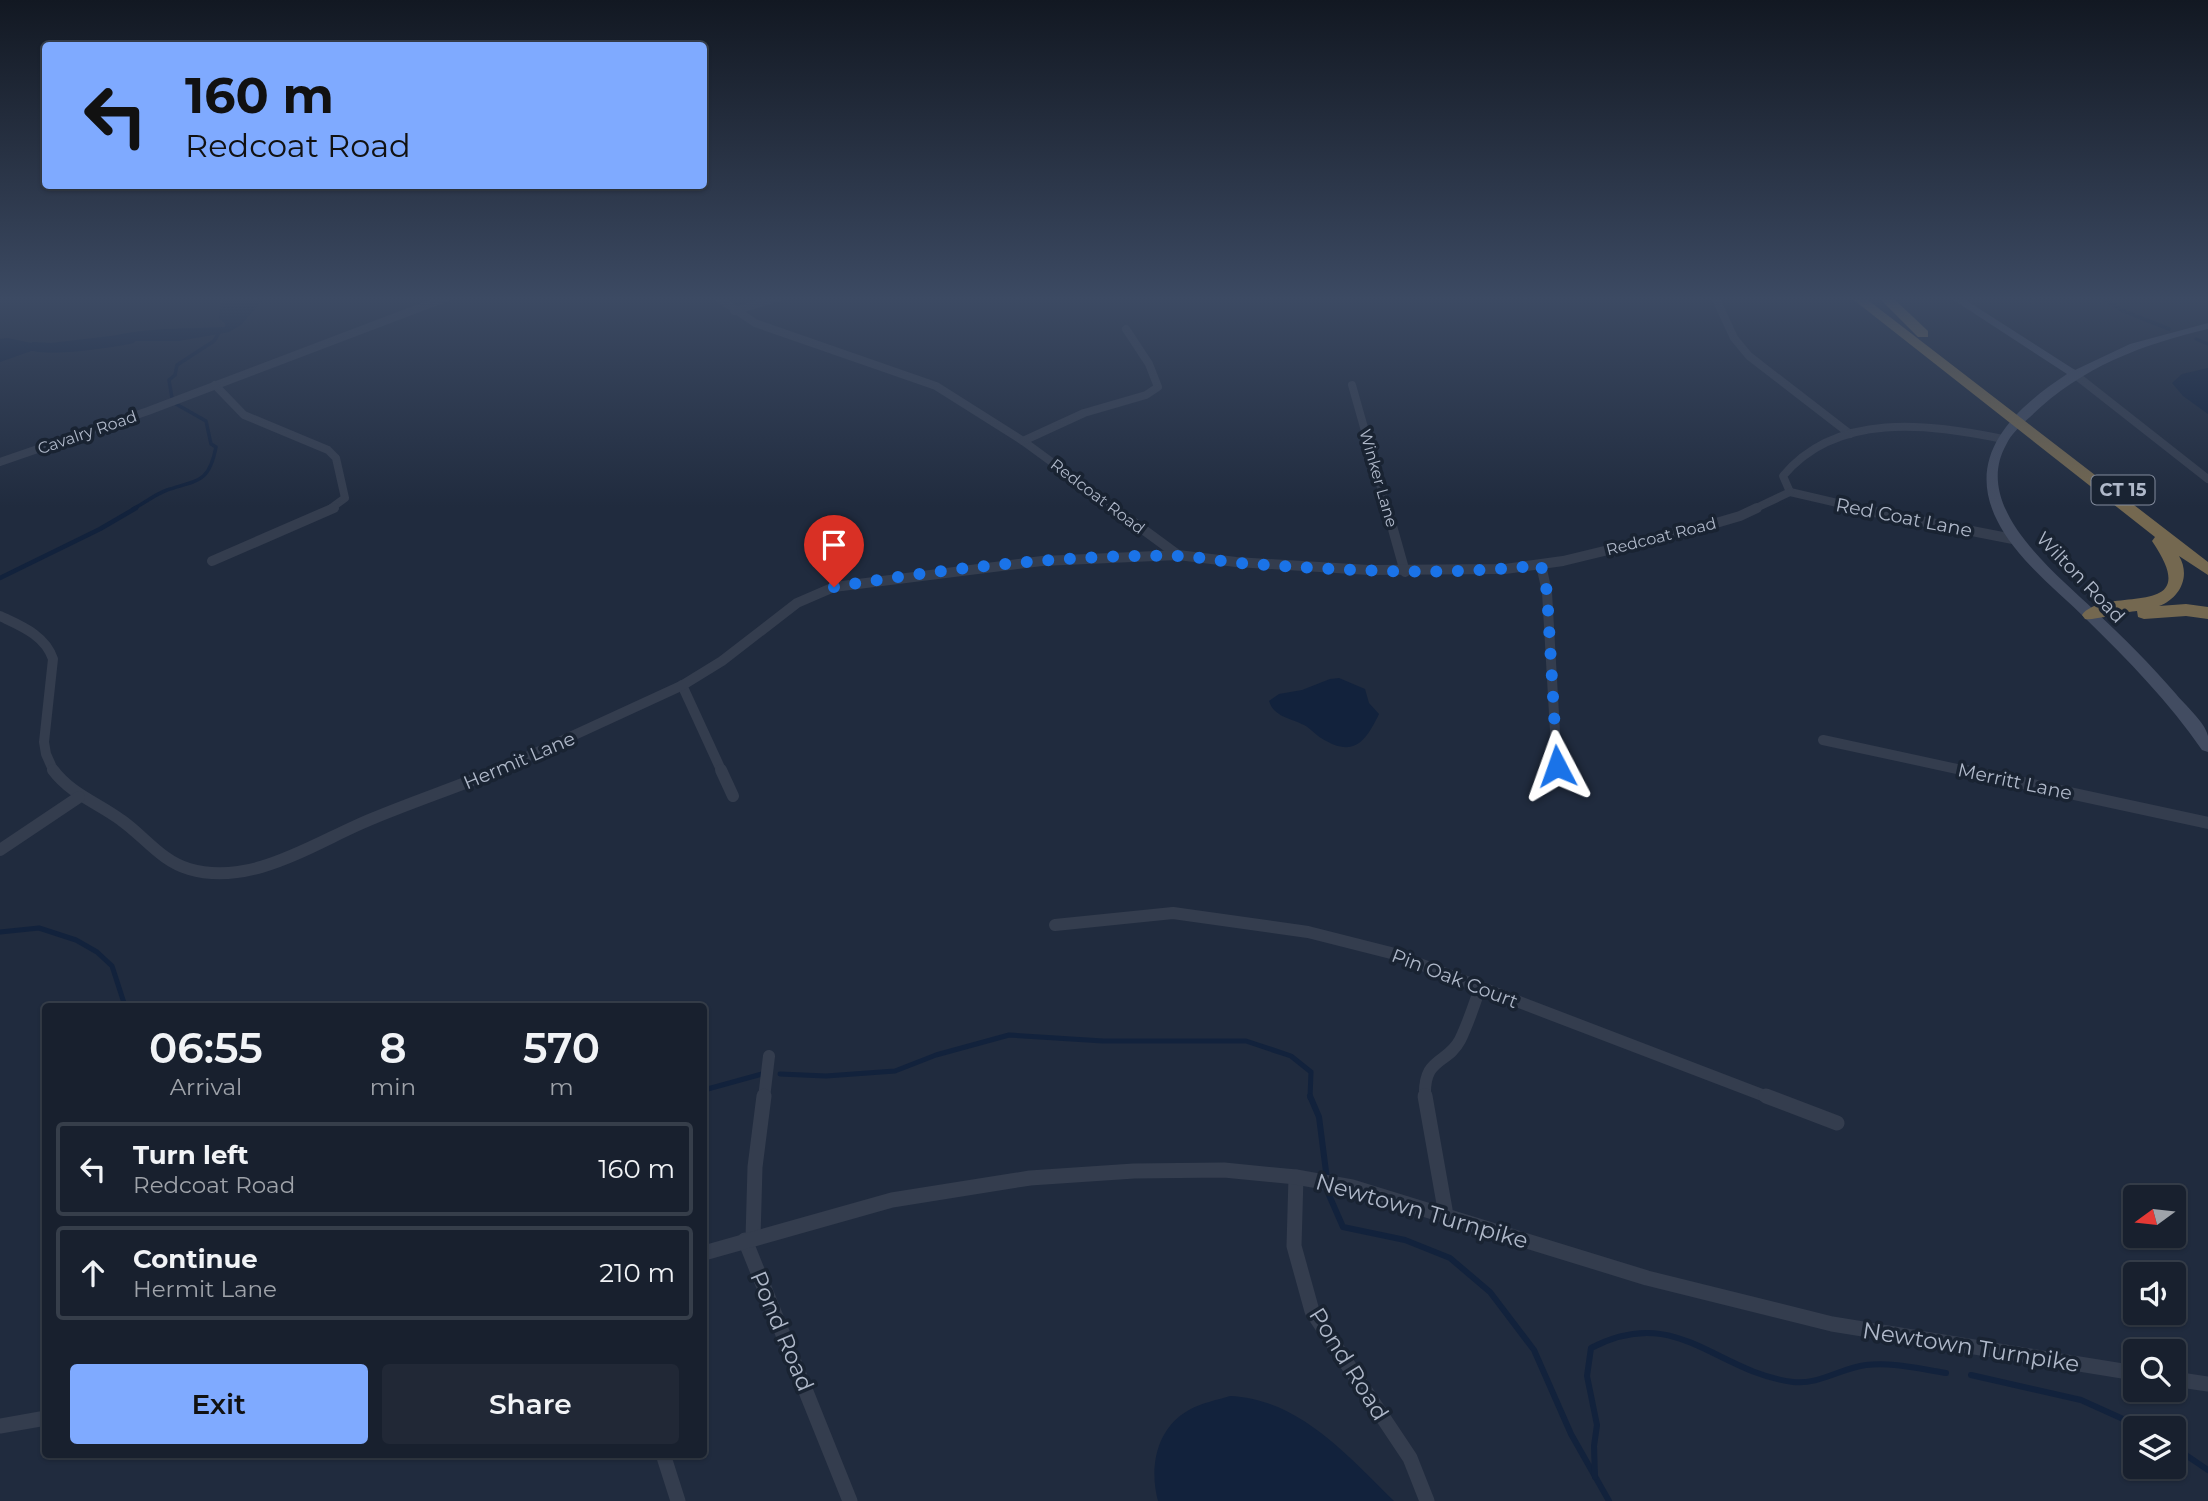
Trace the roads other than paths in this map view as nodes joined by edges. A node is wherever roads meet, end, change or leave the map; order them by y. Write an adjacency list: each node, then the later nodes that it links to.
1 (263, 367): 10 (street, Cavalry Road)
2 (882, 367): 16 (street, Redcoat Road)
3 (1150, 367): 16 (street)
4 (1763, 367): 14 (street)
5 (1952, 367): 12 (highway, CT 15)
6 (1961, 367): 12 (highway, CT 15)
7 (2064, 367): 9 (main road)
8 (2085, 367): 9 (main road, Wilton Road)
9 (2073, 373): 15 (main road, Wilton Road); 19 (street)
10 (215, 385): 17 (street, Cavalry Road); 24 (street)
11 (1352, 385): 27 (street, Winker Lane)
12 (2014, 412): 13 (highway, CT 15)
13 (2034, 428): 18 (highway, CT 15); 23 (highway, CT 15)
14 (1850, 434): 15 (street); 20 (street)
15 (2003, 439): 21 (main road, Wilton Road)
16 (1023, 441): 22 (street, Redcoat Road)
17 (0, 463)
18 (2081, 470): 26 (highway, CT 15); 29 (highway)
19 (2208, 479)
20 (1790, 492): 21 (street, Red Coat Lane); 25 (street, Redcoat Road)
21 (2018, 540): 29 (main road, Wilton Road)
22 (1178, 555): 27 (street, Redcoat Road); 31 (street, Hermit Lane)
23 (2208, 555)
24 (212, 561)
25 (1541, 565): 27 (street, Redcoat Road); 34 (street)
26 (2208, 570)
27 (1405, 572)
28 (2208, 613): 29 (highway)
29 (2091, 615): 33 (main road, Wilton Road)
30 (0, 616): 36 (street, Hermit Lane)
31 (682, 685): 35 (street); 36 (street, Hermit Lane)
32 (1822, 740): 37 (street, Merritt Lane)
33 (2208, 746)
34 (1557, 766)
35 (733, 796)
36 (79, 797): 38 (street)
37 (2208, 822)
38 (0, 850)
39 (1055, 925): 40 (street, Pin Oak Court)
40 (1480, 988): 42 (street, Pin Oak Court); 44 (street)
41 (769, 1056): 45 (street)
42 (1837, 1123)
43 (1296, 1177): 44 (street, Newtown Turnpike); 45 (street, Newtown Turnpike); 55 (street, Pond Road)
44 (1446, 1214): 47 (street, Newtown Turnpike)
45 (749, 1239): 46 (street, Newtown Turnpike); 54 (street, Pond Road)
46 (707, 1251)
47 (2123, 1371)
48 (2186, 1381): 49 (street)
49 (2208, 1384)
50 (42, 1419): 51 (street)
51 (0, 1426)
52 (664, 1458): 53 (street)
53 (678, 1501)
54 (850, 1501)
55 (1427, 1501)

